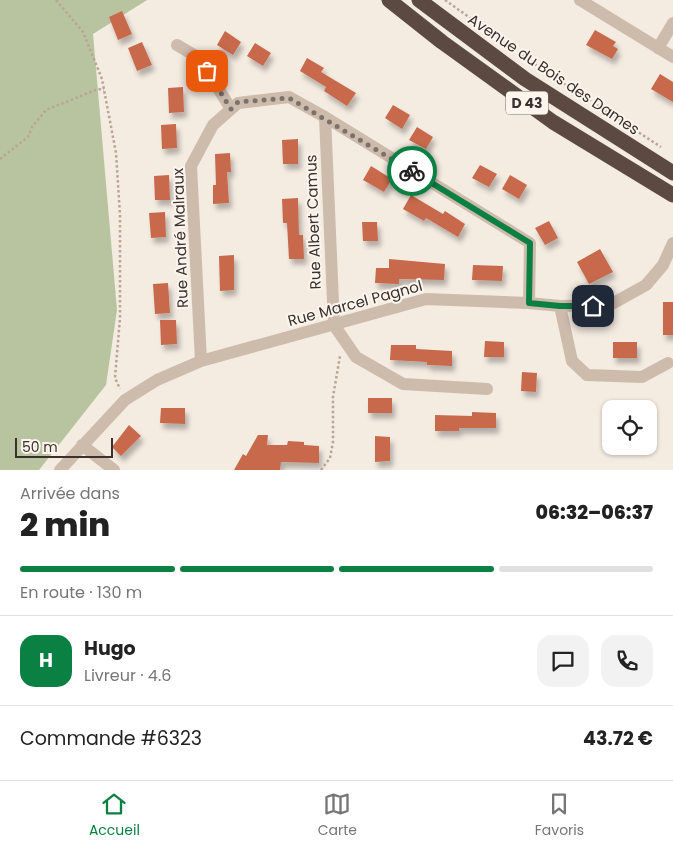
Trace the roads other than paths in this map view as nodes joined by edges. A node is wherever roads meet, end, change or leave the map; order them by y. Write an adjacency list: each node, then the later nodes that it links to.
1 (389, 0): 11 (highway, D 43)
2 (419, 0): 10 (highway, Avenue du Bois des Dames / D 43)
3 (580, 0): 6 (street)
4 (673, 23): 6 (street)
5 (177, 45): 8 (street)
6 (658, 48): 7 (street)
7 (673, 57)
8 (231, 109): 9 (street, Rue André Malraux); 16 (street, Rue André Malraux)
9 (325, 117): 13 (street, Rue André Malraux); 15 (street, Rue Albert Camus)
10 (673, 173)
11 (673, 195)
12 (673, 243): 14 (street, Rue Marcel Pagnol)
13 (529, 303): 14 (street, Rue Marcel Pagnol); 15 (street, Rue Marcel Pagnol)
14 (560, 306): 17 (street)
15 (334, 325): 16 (street, Rue Marcel Pagnol); 18 (street)
16 (201, 361): 19 (street, Rue Marcel Pagnol)
17 (668, 364)
18 (487, 389)
19 (82, 445): 20 (street, Rue Marcel Pagnol); 21 (street)
20 (60, 470)
21 (114, 470)

